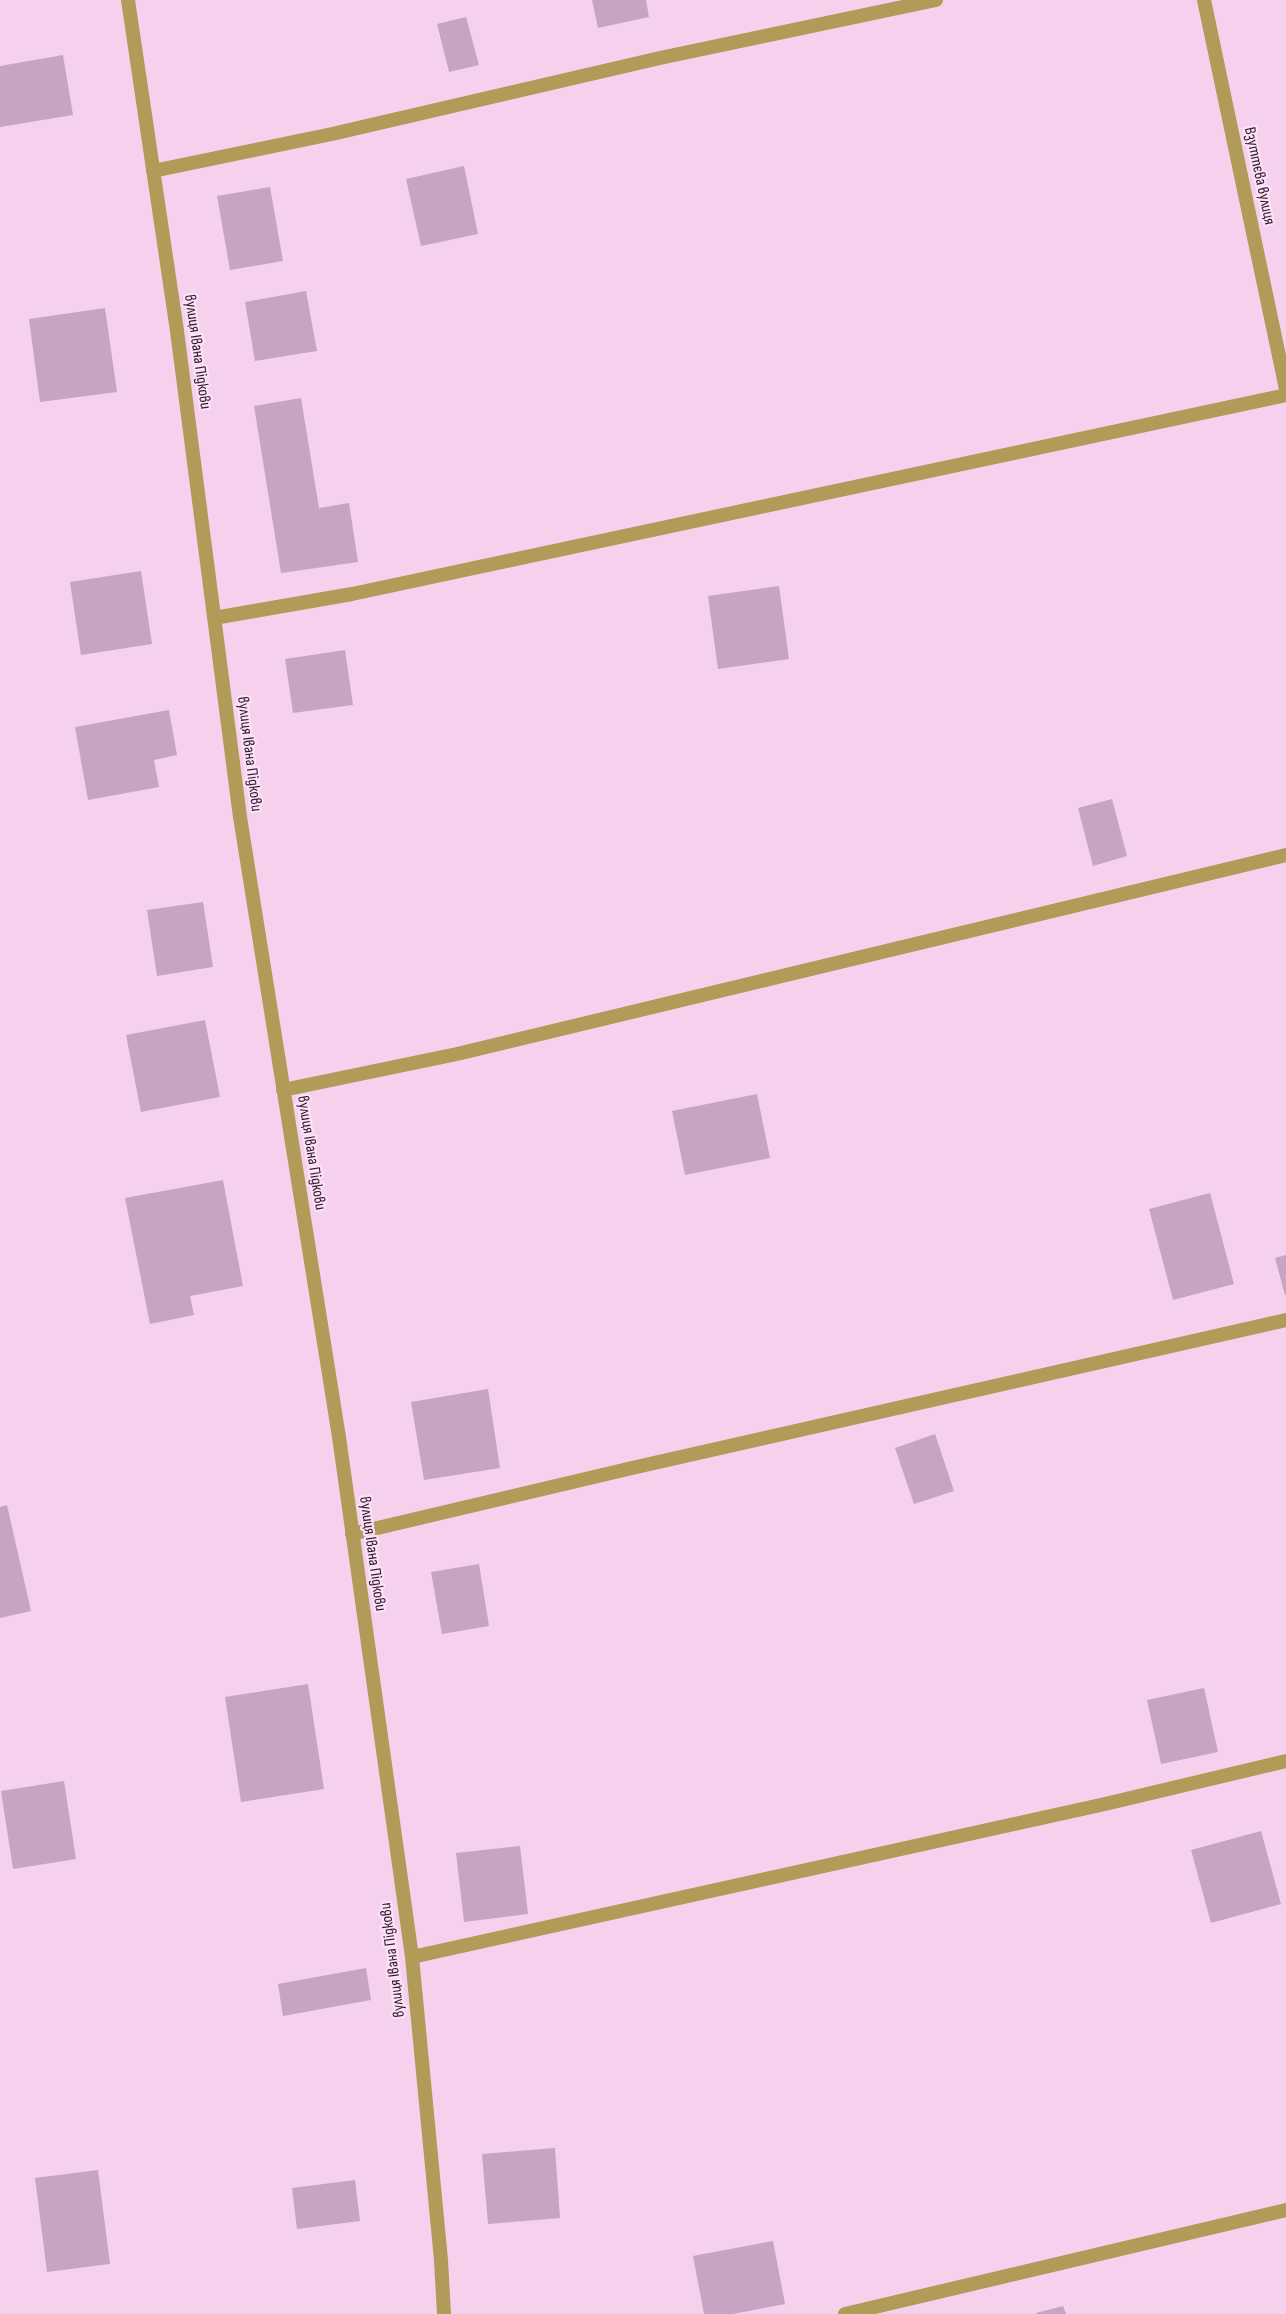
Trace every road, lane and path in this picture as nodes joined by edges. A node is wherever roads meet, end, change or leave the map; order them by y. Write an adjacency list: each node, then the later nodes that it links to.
1 (128, 0): 4 (street, вулиця Івана Підкови)
2 (936, 0): 4 (street)
3 (1204, 0): 5 (street, Взуттєва вулиця)
4 (153, 171): 7 (street, вулиця Івана Підкови)
5 (1286, 389)
6 (1286, 395): 7 (street)
7 (214, 618): 9 (street, вулиця Івана Підкови)
8 (1286, 855): 9 (street)
9 (283, 1090): 11 (street, вулиця Івана Підкови)
10 (1286, 1320): 11 (street)
11 (352, 1534): 13 (street, вулиця Івана Підкови)
12 (1286, 1761): 13 (street)
13 (412, 1956): 15 (street, вулиця Івана Підкови)
14 (1286, 2210): 16 (street)
15 (444, 2314)
16 (845, 2314)

